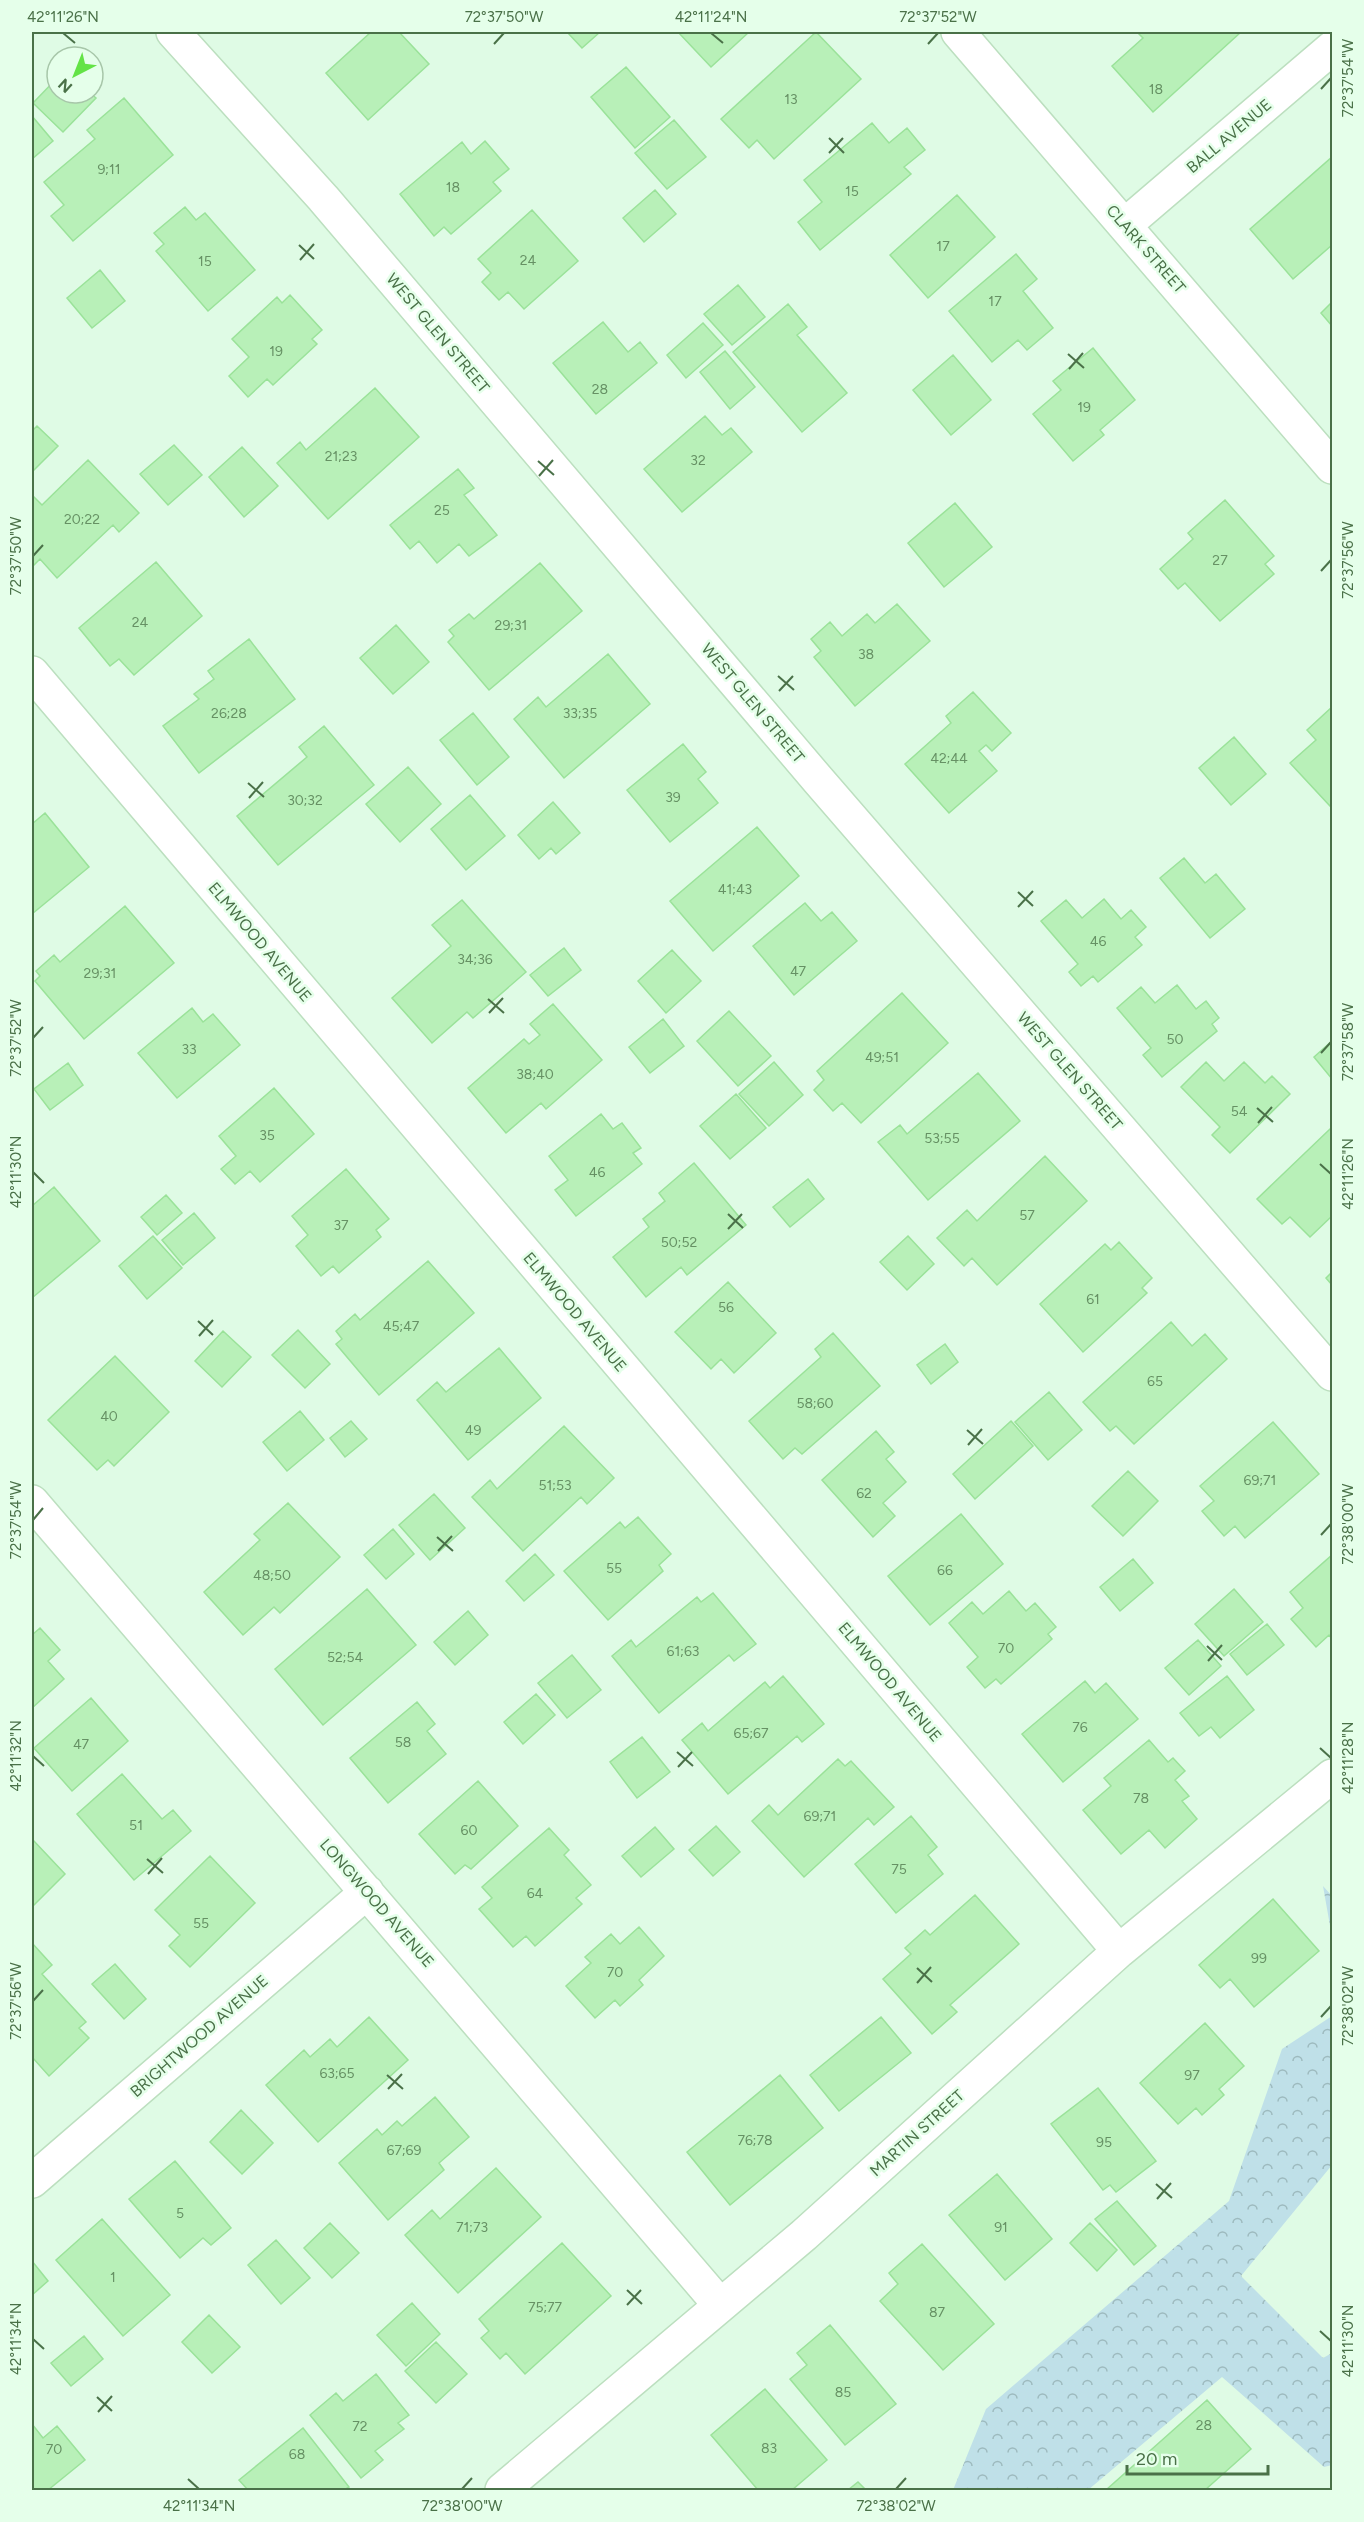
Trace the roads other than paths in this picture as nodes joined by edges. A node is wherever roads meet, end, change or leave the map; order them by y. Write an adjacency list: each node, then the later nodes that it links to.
1 (173, 32): 7 (street, WEST GLEN STREET)
2 (958, 32): 4 (street, CLARK STREET)
3 (1332, 48): 4 (street, BALL AVENUE)
4 (1125, 225): 5 (street, CLARK STREET)
5 (1332, 467)
6 (32, 673): 11 (street, ELMWOOD AVENUE)
7 (1332, 1374)
8 (32, 1502): 10 (street, LONGWOOD AVENUE)
9 (1332, 1776): 11 (street, MARTIN STREET)
10 (367, 1892): 12 (street, BRIGHTWOOD AVENUE); 13 (street, LONGWOOD AVENUE)
11 (1119, 1951): 13 (street, MARTIN STREET)
12 (32, 2181)
13 (720, 2305): 14 (street, MARTIN STREET)
14 (502, 2490)

